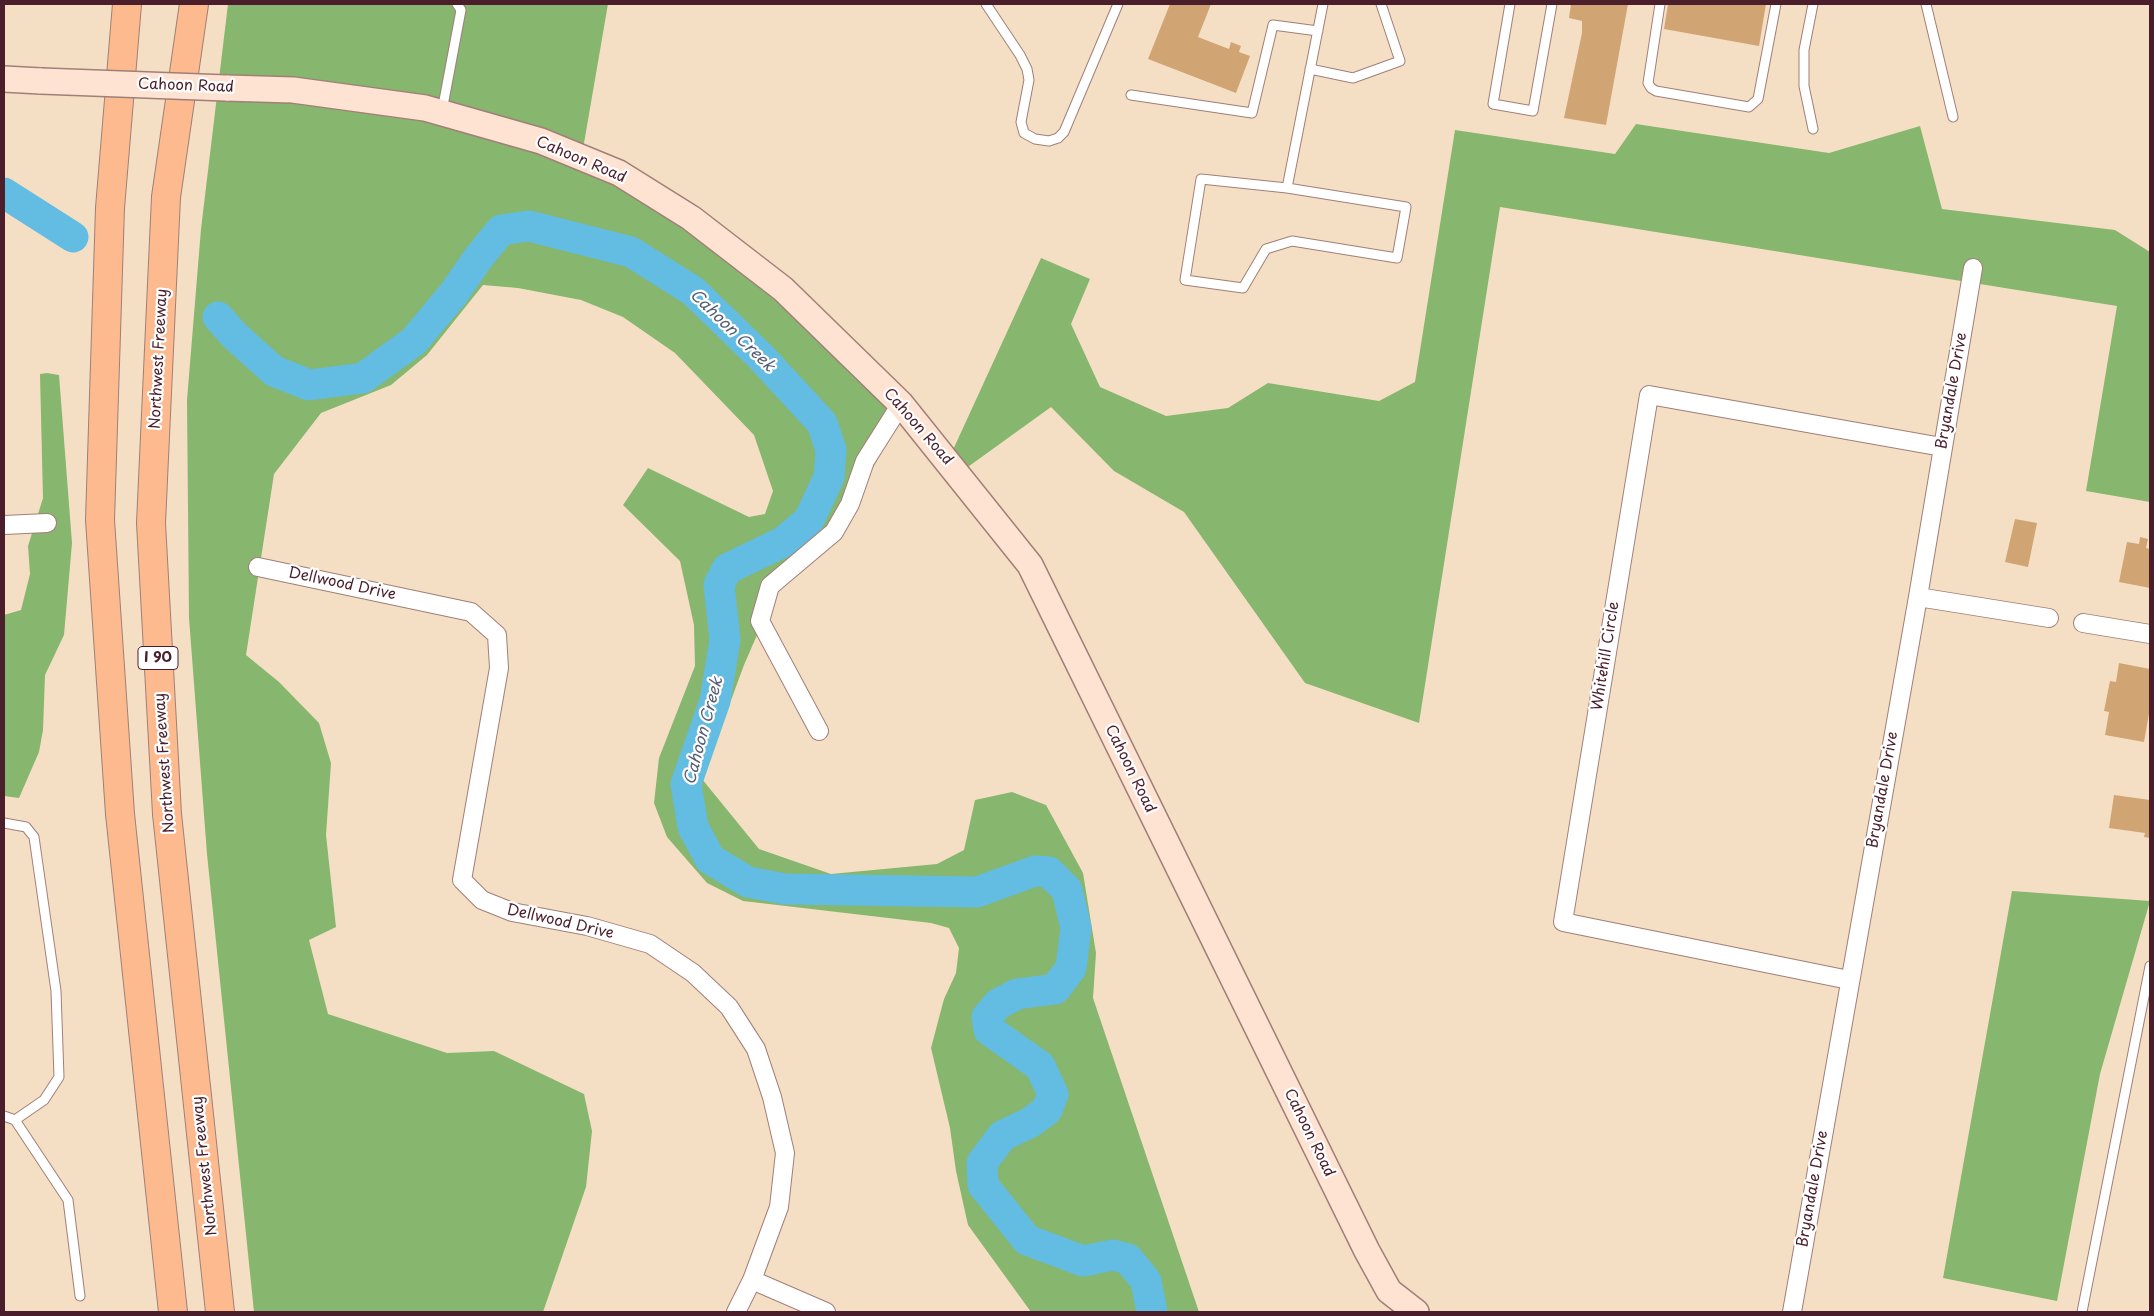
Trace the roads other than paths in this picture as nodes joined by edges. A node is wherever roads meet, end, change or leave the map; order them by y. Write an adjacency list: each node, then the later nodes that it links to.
1 (127, 4): 40 (highway)
2 (194, 4): 41 (highway, Northwest Freeway / I 90)
3 (457, 4): 18 (lane)
4 (986, 4): 5 (lane)
5 (1118, 4)
6 (1323, 4): 14 (lane)
7 (1381, 4): 15 (lane)
8 (1510, 4): 9 (lane)
9 (1552, 4)
10 (1660, 4): 11 (lane)
11 (1776, 4)
12 (1812, 4): 20 (lane)
13 (1926, 4): 19 (lane)
14 (1318, 31): 15 (lane); 17 (lane)
15 (1310, 69): 21 (lane)
16 (4, 79): 18 (street, Cahoon Road, bridge)
17 (1131, 95)
18 (442, 113): 23 (street, Cahoon Road)
19 (1953, 117)
20 (1813, 129)
21 (1287, 188): 21 (lane)
22 (1973, 268): 24 (street, Bryandale Drive)
23 (900, 404): 32 (street); 44 (street, Cahoon Road)
24 (1942, 447): 28 (street, Bryandale Drive); 35 (street, Whitehill Circle)
25 (47, 523): 26 (street)
26 (4, 525)
27 (258, 567): 38 (street, Dellwood Drive)
28 (1918, 597): 29 (street); 35 (street, Bryandale Drive)
29 (2049, 618)
30 (2083, 623): 31 (street)
31 (2150, 634)
32 (819, 732)
33 (4, 823): 37 (lane)
34 (2150, 966): 46 (lane)
35 (1849, 980): 45 (street, Bryandale Drive)
36 (4, 1116): 37 (lane)
37 (15, 1120): 39 (lane)
38 (752, 1280): 42 (street, Dellwood Drive); 43 (street)
39 (80, 1296)
40 (173, 1312)
41 (220, 1312)
42 (736, 1312)
43 (826, 1312)
44 (1416, 1312)
45 (1792, 1312)
46 (2082, 1312)

